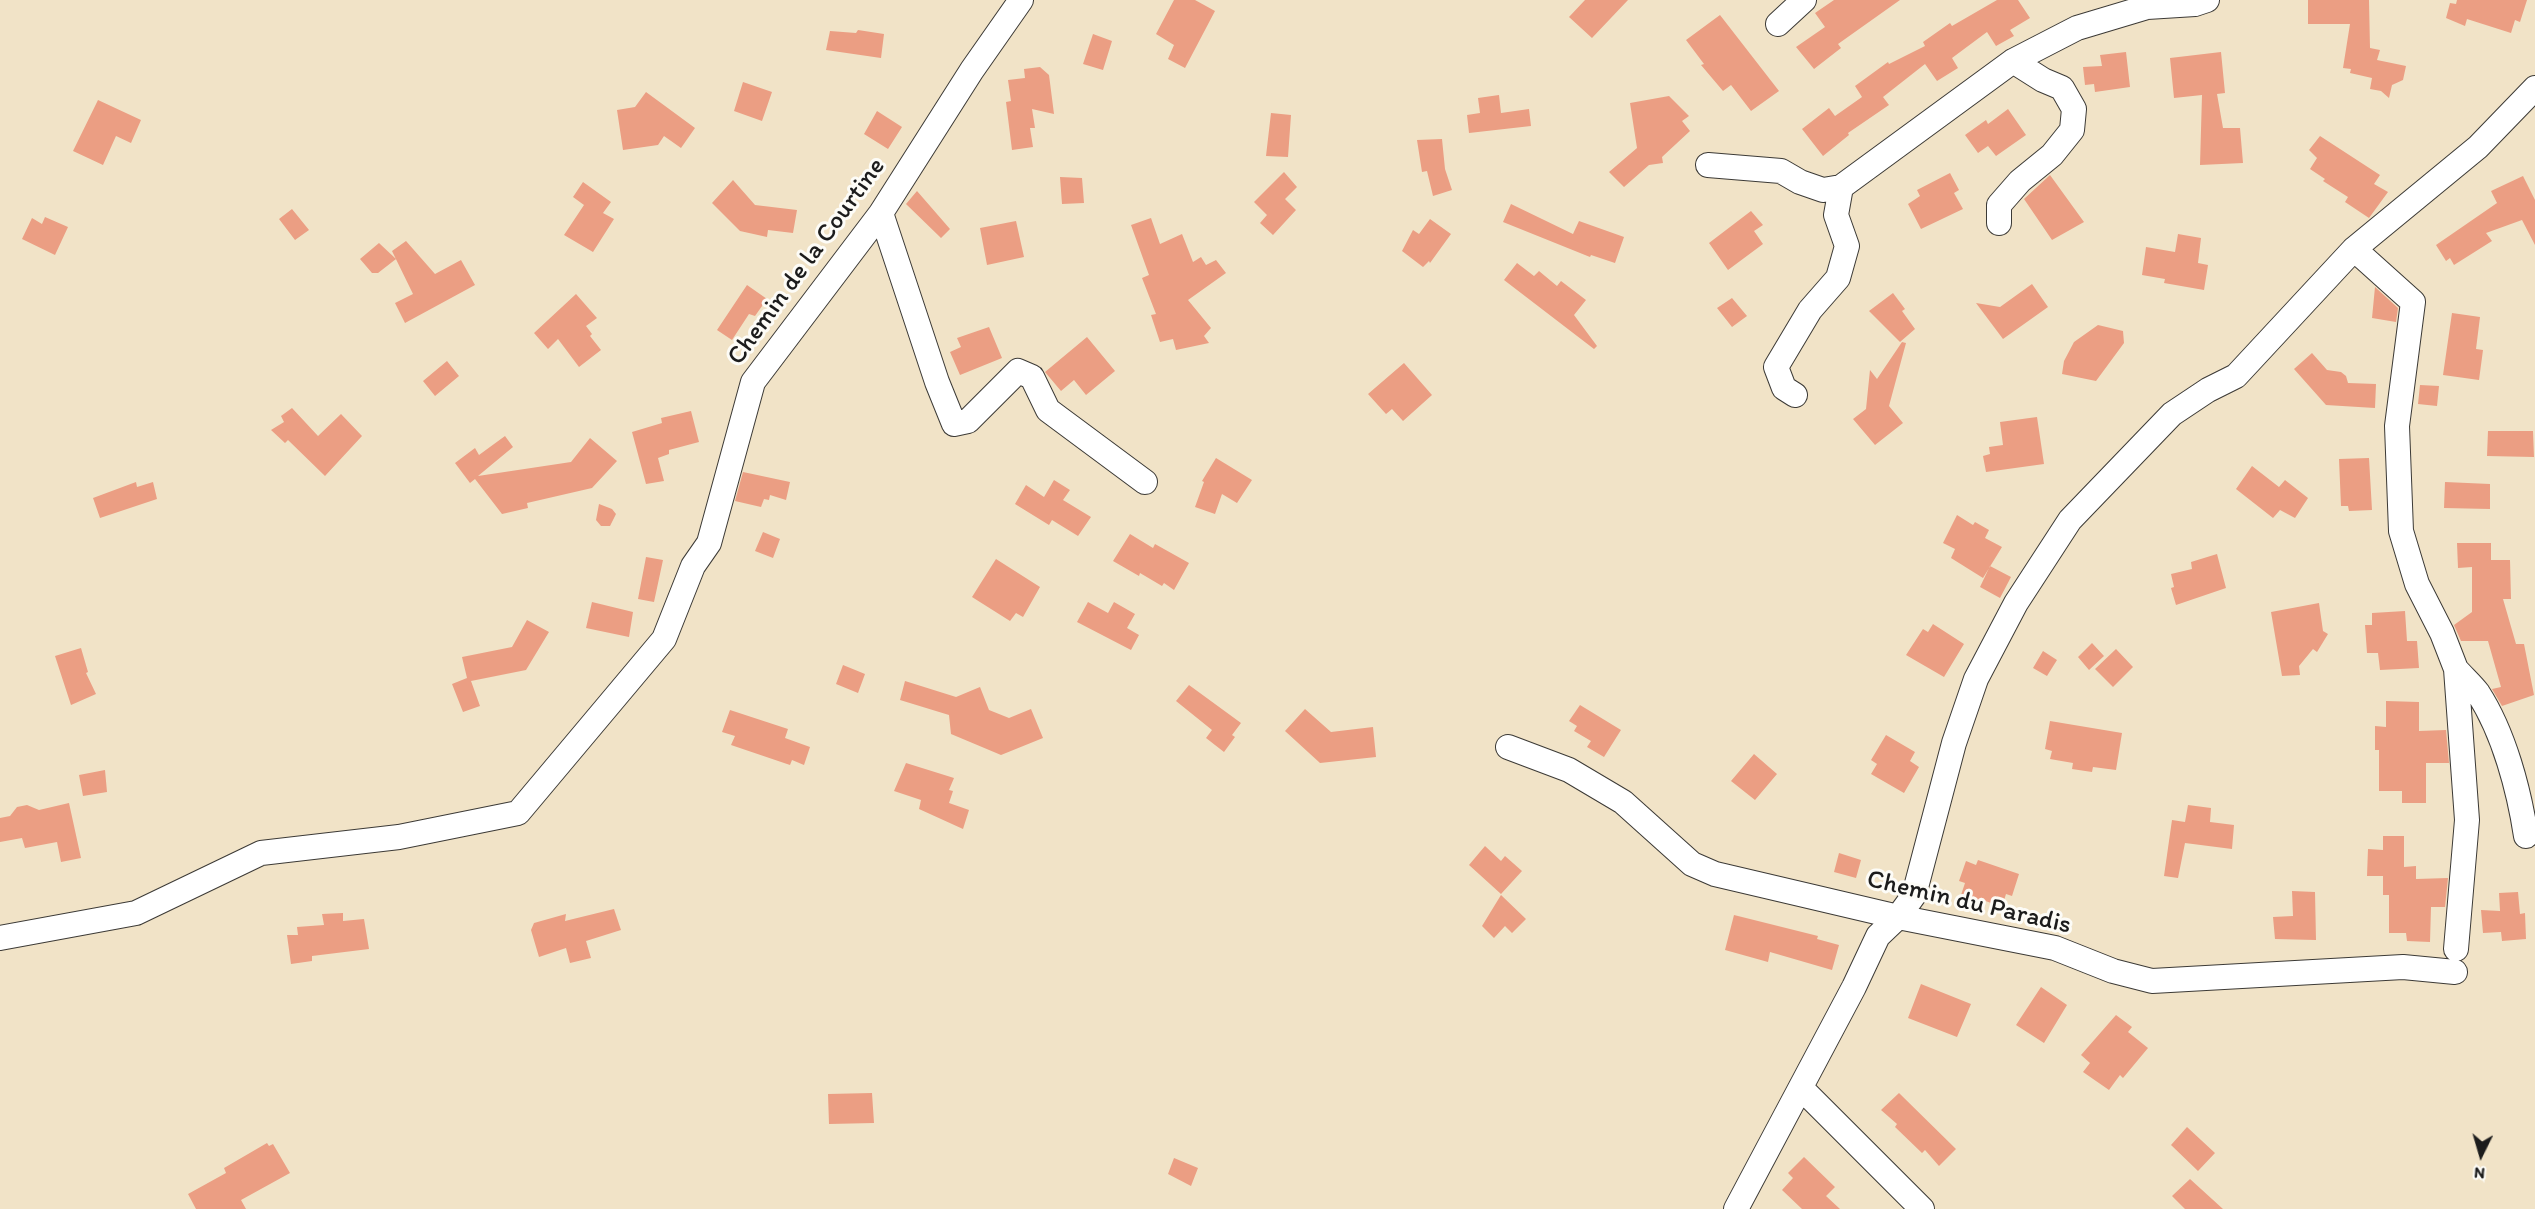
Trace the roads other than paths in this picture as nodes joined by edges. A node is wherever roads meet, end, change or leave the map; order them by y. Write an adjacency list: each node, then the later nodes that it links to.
1 (1021, 0): 9 (street, Chemin de la Courtine)
2 (1804, 0): 4 (street)
3 (2207, 0): 5 (street)
4 (1778, 24)
5 (2013, 60): 8 (street); 10 (street)
6 (2535, 88): 11 (street)
7 (1708, 165): 8 (street)
8 (1841, 187): 12 (street)
9 (881, 213): 13 (street); 18 (street, Chemin de la Courtine)
10 (1999, 223)
11 (2354, 249): 14 (street); 17 (street)
12 (1795, 396)
13 (1145, 482)
14 (2456, 669): 16 (street); 17 (street, Chemin du Paradis)
15 (1508, 747): 17 (street, Chemin du Paradis)
16 (2526, 836)
17 (1898, 917): 19 (street)
18 (0, 938)
19 (1801, 1088): 20 (street); 21 (street)
20 (1736, 1209)
21 (1922, 1209)

